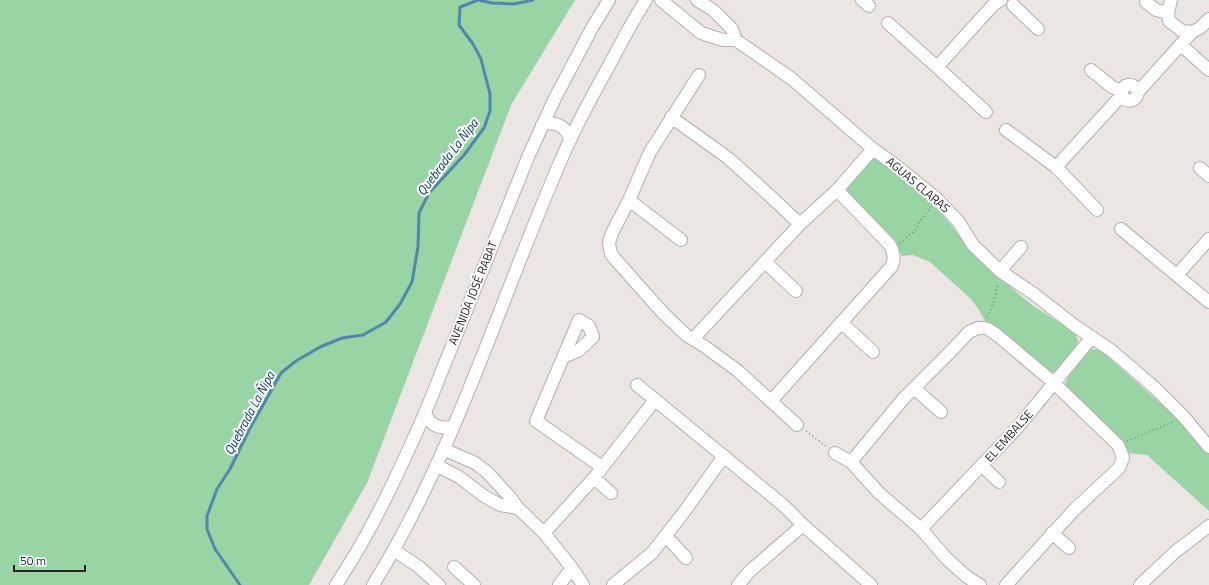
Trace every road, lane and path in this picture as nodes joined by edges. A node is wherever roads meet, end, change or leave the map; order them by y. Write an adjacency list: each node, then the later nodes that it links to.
1 (609, 0): 22 (street, AVENIDA JOSÉ RABAT)
2 (646, 0): 24 (street)
3 (661, 0): 13 (street, AGUAS CLARAS)
4 (697, 0): 13 (street, AGUAS CLARAS)
5 (1172, 0): 8 (street)
6 (1009, 1): 11 (street); 15 (street)
7 (1146, 2): 8 (street)
8 (1168, 13): 12 (street)
9 (1209, 19): 12 (street)
10 (888, 23): 15 (street)
11 (1038, 29)
12 (1192, 32): 14 (street)
13 (736, 40): 25 (street, AGUAS CLARAS)
14 (1181, 45): 17 (street); 19 (street)
15 (937, 67): 20 (street)
16 (1091, 70): 19 (street)
17 (1209, 70)
18 (699, 75): 21 (street)
19 (1122, 93): 26 (street)
20 (986, 112)
21 (671, 118): 31 (street); 33 (street)
22 (542, 125): 24 (street); 56 (street, AVENIDA JOSÉ RABAT)
23 (1006, 130): 26 (street)
24 (571, 139): 59 (street)
25 (873, 149): 29 (street); 30 (street, AGUAS CLARAS)
26 (1056, 167): 32 (street)
27 (1200, 168): 28 (street)
28 (1209, 176)
29 (838, 190): 33 (street); 38 (street)
30 (937, 199): 38 (path); 40 (street, AGUAS CLARAS)
31 (629, 200): 36 (street); 47 (street)
32 (1097, 210)
33 (800, 224): 39 (street)
34 (1121, 229): 41 (street)
35 (1209, 239): 41 (street)
36 (681, 240)
37 (1021, 247): 40 (street)
38 (893, 250): 44 (street)
39 (765, 262): 42 (street); 47 (street)
40 (1000, 271): 45 (path); 46 (street, AGUAS CLARAS)
41 (1177, 275): 43 (street)
42 (796, 291)
43 (1209, 302)
44 (842, 323): 48 (street); 54 (street)
45 (984, 328): 50 (street); 52 (street)
46 (1092, 337): 50 (street, EL EMBALSE); 57 (street, AGUAS CLARAS)
47 (693, 339): 54 (street)
48 (873, 352)
49 (563, 357): 68 (street)
50 (1054, 383): 60 (street); 67 (street, EL EMBALSE)
51 (637, 385): 53 (street)
52 (914, 388): 55 (street); 65 (street)
53 (655, 400): 64 (street); 68 (street)
54 (771, 401): 58 (street)
55 (941, 412)
56 (425, 413): 59 (street); 85 (street, AVENIDA JOSÉ RABAT)
57 (1184, 417): 60 (path); 61 (street, AGUAS CLARAS)
58 (798, 426): 63 (path)
59 (453, 428): 62 (street)
60 (1118, 445): 77 (street)
61 (1209, 447)
62 (443, 449): 66 (street); 72 (street)
63 (835, 453): 65 (street)
64 (724, 456): 73 (street); 78 (street)
65 (851, 462): 75 (street)
66 (436, 465): 72 (street); 80 (street)
67 (982, 466): 70 (street); 75 (street, EL EMBALSE)
68 (602, 467): 69 (street)
69 (594, 478): 71 (street); 76 (street)
70 (999, 482)
71 (610, 493)
72 (518, 508): 76 (street)
73 (803, 525): 92 (street); 93 (street)
74 (1209, 526): 84 (street)
75 (921, 529): 94 (street)
76 (544, 533): 83 (street)
77 (1052, 533): 79 (street); 95 (street)
78 (666, 536): 81 (street); 91 (street)
79 (1069, 548)
80 (394, 550): 86 (street); 87 (street)
81 (686, 558)
82 (454, 567): 88 (street)
83 (572, 568): 89 (street); 90 (street)
84 (1145, 583)
85 (336, 585)
86 (373, 585)
87 (440, 585)
88 (474, 585)
89 (559, 585)
90 (583, 585)
91 (613, 585)
92 (738, 585)
93 (871, 585)
94 (980, 585)
95 (1006, 585)

